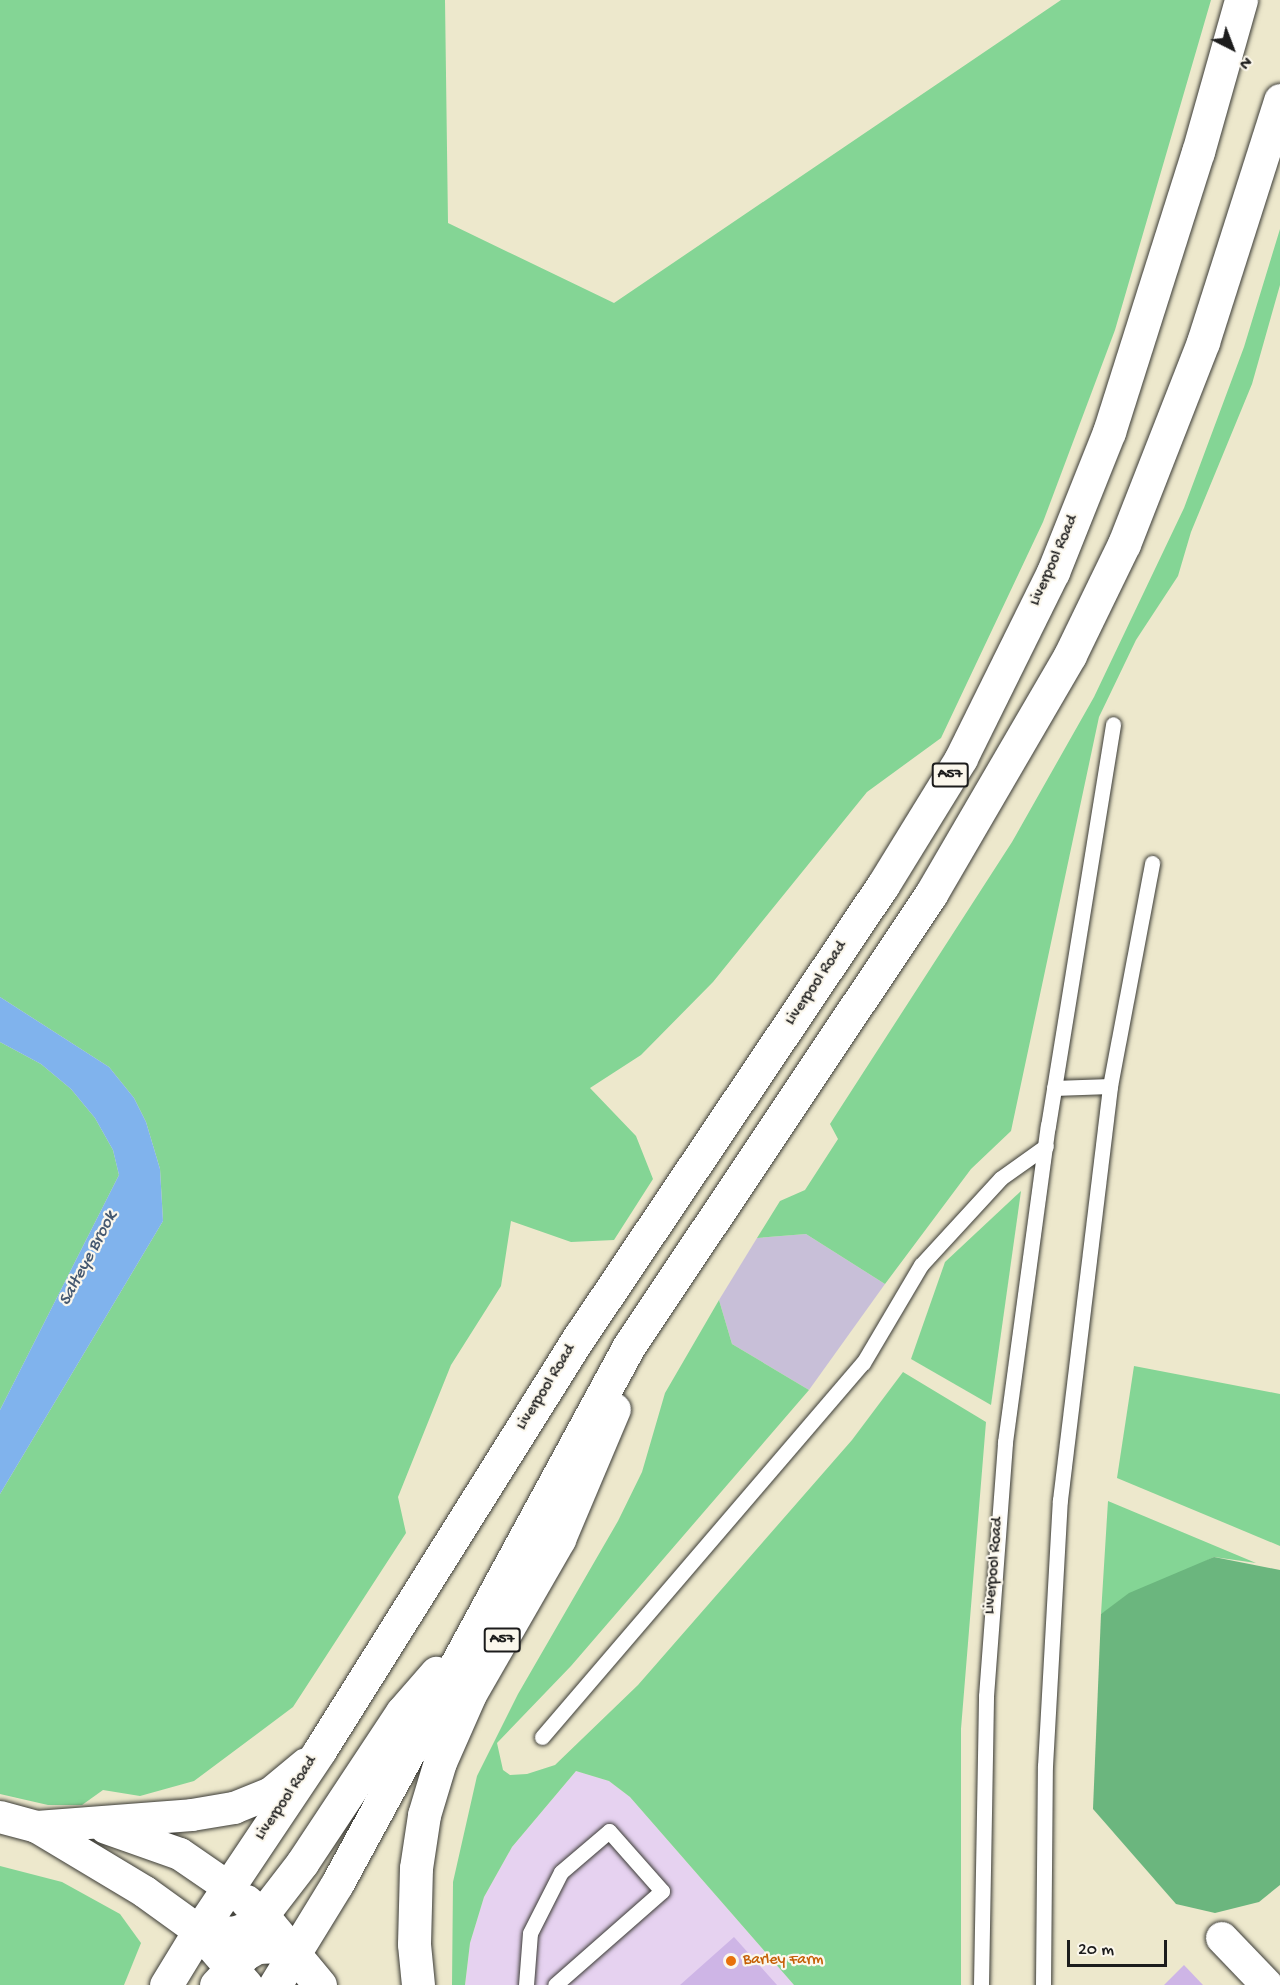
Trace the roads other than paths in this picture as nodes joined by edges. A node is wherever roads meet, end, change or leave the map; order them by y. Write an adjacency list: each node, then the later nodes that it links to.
1 (1241, 0): 11 (main road, Liverpool Road / A57)
2 (1280, 100): 8 (main road, A57)
3 (1113, 724): 6 (lane, Liverpool Road)
4 (1152, 863): 5 (lane)
5 (1110, 1086): 6 (lane); 28 (lane)
6 (1054, 1088): 7 (lane, Liverpool Road)
7 (1046, 1146): 10 (lane); 27 (lane, Liverpool Road)
8 (629, 1346): 9 (main road, A57); 24 (main road, A57)
9 (475, 1629): 16 (main road, A57); 19 (main road, A57)
10 (542, 1737)
11 (320, 1750): 13 (street); 15 (main road, Liverpool Road / A57)
12 (0, 1817): 14 (street)
13 (97, 1824): 14 (street); 15 (street)
14 (37, 1827): 17 (street)
15 (228, 1887): 16 (main road); 17 (main road, Liverpool Road / A57)
16 (262, 1915): 17 (main road, A57); 19 (main road)
17 (199, 1931): 20 (main road); 21 (main road, Liverpool Road)
18 (1222, 1938): 29 (street)
19 (296, 1954): 20 (main road); 22 (main road, A57); 23 (main road)
20 (231, 1979)
21 (166, 1985)
22 (275, 1985)
23 (320, 1985)
24 (418, 1985)
25 (526, 1985): 26 (lane)
26 (555, 1985)
27 (981, 1985)
28 (1043, 1985)
29 (1267, 1985)

